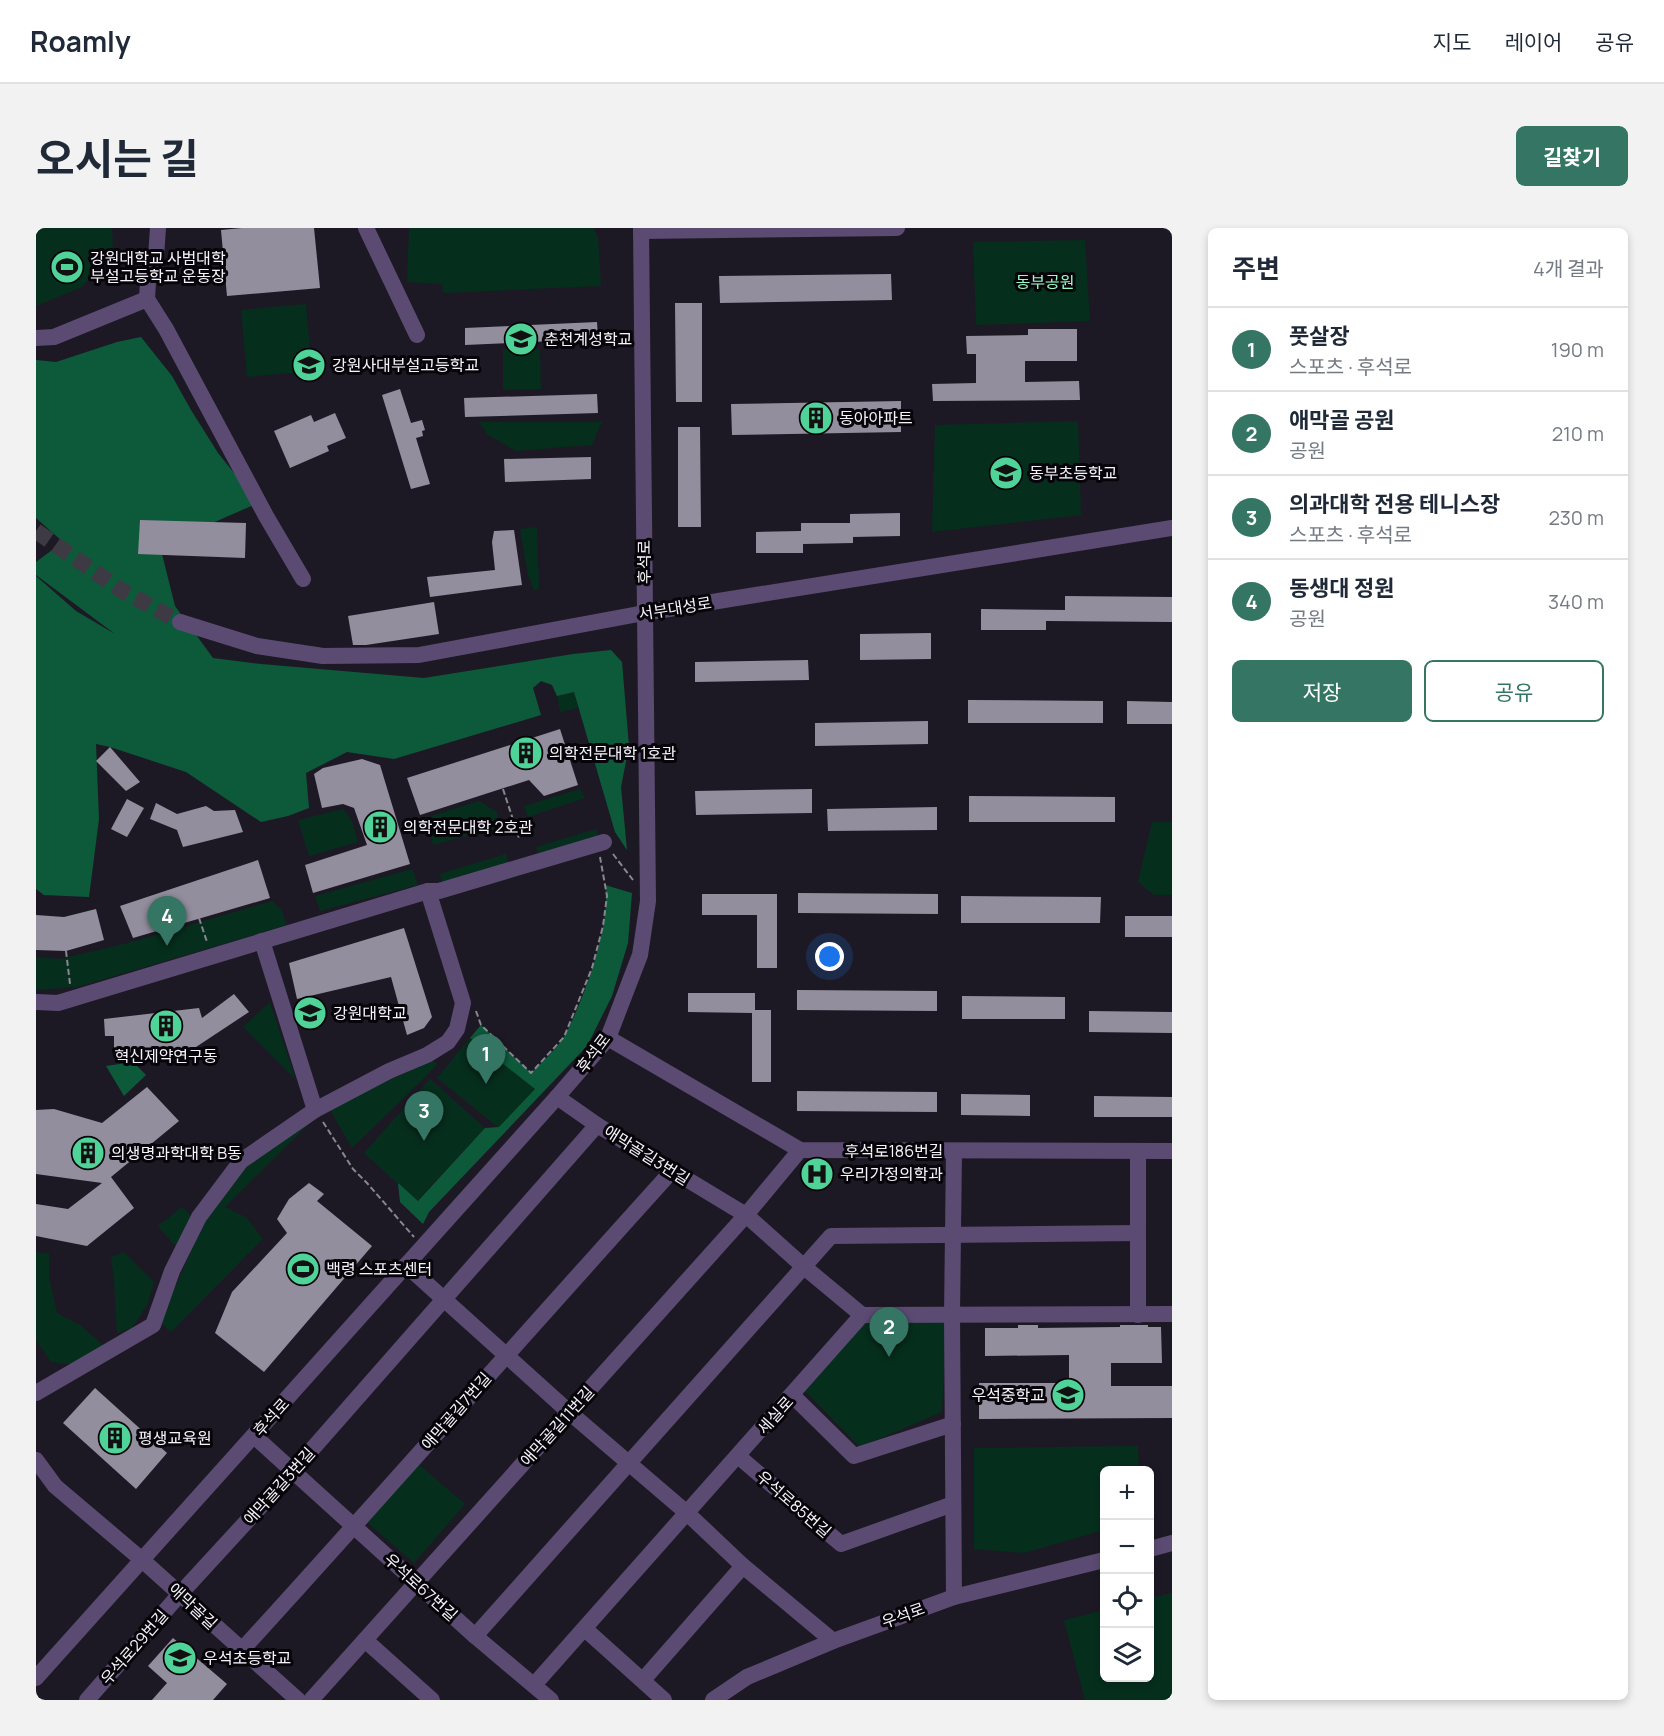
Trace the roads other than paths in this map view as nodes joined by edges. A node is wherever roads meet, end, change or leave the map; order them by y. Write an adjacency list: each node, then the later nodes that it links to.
1 (158, 228): 5 (street)
2 (366, 228): 8 (street)
3 (897, 228): 4 (street)
4 (641, 230): 12 (street, 후석로)
5 (148, 281): 6 (street); 7 (street)
6 (147, 299): 7 (street); 9 (street)
7 (166, 329): 11 (street)
8 (417, 336)
9 (36, 338)
10 (1172, 528): 12 (street, 서부대성로)
11 (303, 579)
12 (644, 613): 13 (street, 서부대성로); 18 (street, 후석로)
13 (180, 622)
14 (602, 847): 15 (street)
15 (428, 891): 16 (street); 20 (street)
16 (262, 941): 17 (street); 20 (street)
17 (36, 1002)
18 (608, 1038): 19 (street, 후석로); 22 (street, 후석로186번길)
19 (557, 1097): 21 (street); 30 (street, 후석로)
20 (315, 1110): 38 (street)
21 (597, 1125): 26 (street, 애막골길3번길); 32 (street, 애막골길3번길)
22 (800, 1150): 23 (street, 후석로186번길); 27 (street, 애막골길11번길)
23 (954, 1151): 24 (street, 후석로186번길); 29 (street)
24 (1138, 1151): 25 (street, 후석로186번길); 28 (street)
25 (1172, 1151)
26 (672, 1171): 27 (street, 애막골길3번길); 37 (street, 애막골길7번길)
27 (746, 1215): 31 (street, 애막골길3번길); 40 (street, 애막골길11번길)
28 (1138, 1233): 29 (street); 36 (street)
29 (952, 1235): 31 (street); 35 (street)
30 (406, 1265): 32 (street); 42 (street, 후석로)
31 (803, 1266): 34 (street, 애막골길3번길); 45 (street)
32 (445, 1299): 37 (street); 46 (street, 애막골길3번길)
33 (1172, 1314): 36 (street)
34 (862, 1315): 35 (street); 39 (street, 세실로)
35 (952, 1315): 36 (street); 41 (street)
36 (1138, 1315)
37 (506, 1354): 40 (street); 51 (street, 애막골길7번길)
38 (36, 1394)
39 (792, 1395): 41 (street); 43 (street, 세실로)
40 (569, 1412): 45 (street); 57 (street, 애막골길11번길)
41 (953, 1424): 49 (street)
42 (254, 1436): 46 (street, 우석로67번길); 54 (street, 후석로)
43 (738, 1456): 49 (street, 우석로85번길); 50 (street, 세실로)
44 (36, 1460): 48 (street)
45 (629, 1463): 50 (street); 61 (street)
46 (292, 1471): 51 (street, 우석로67번길); 58 (street, 애막골길3번길)
47 (36, 1479): 48 (street)
48 (55, 1486): 54 (street, 애막골길)
49 (953, 1504): 59 (street)
50 (687, 1513): 56 (street); 60 (street, 세실로)
51 (354, 1527): 57 (street, 우석로67번길); 64 (street, 애막골길7번길)
52 (1172, 1543): 53 (street)
53 (1154, 1548)
54 (141, 1559): 58 (street, 애막골길); 65 (street, 후석로)
55 (1100, 1561): 59 (street, 우석로)
56 (743, 1566): 63 (street); 66 (street)
57 (416, 1583): 61 (street, 우석로67번길); 62 (street, 애막골길11번길)
58 (180, 1594): 64 (street, 애막골길); 68 (street, 우석로29번길)
59 (954, 1597): 63 (street, 우석로)
60 (585, 1629): 66 (street); 67 (street, 세실로)
61 (475, 1636): 67 (street, 우석로67번길)
62 (365, 1640): 70 (street, 애막골길11번길); 71 (street)
63 (833, 1641): 74 (street, 우석로)
64 (242, 1651): 69 (street, 애막골길)
65 (36, 1678)
66 (643, 1680): 73 (street)
67 (534, 1685): 72 (street, 우석로67번길)
68 (87, 1700)
69 (298, 1700)
70 (311, 1700)
71 (432, 1700)
72 (550, 1700)
73 (664, 1700)
74 (713, 1700)

